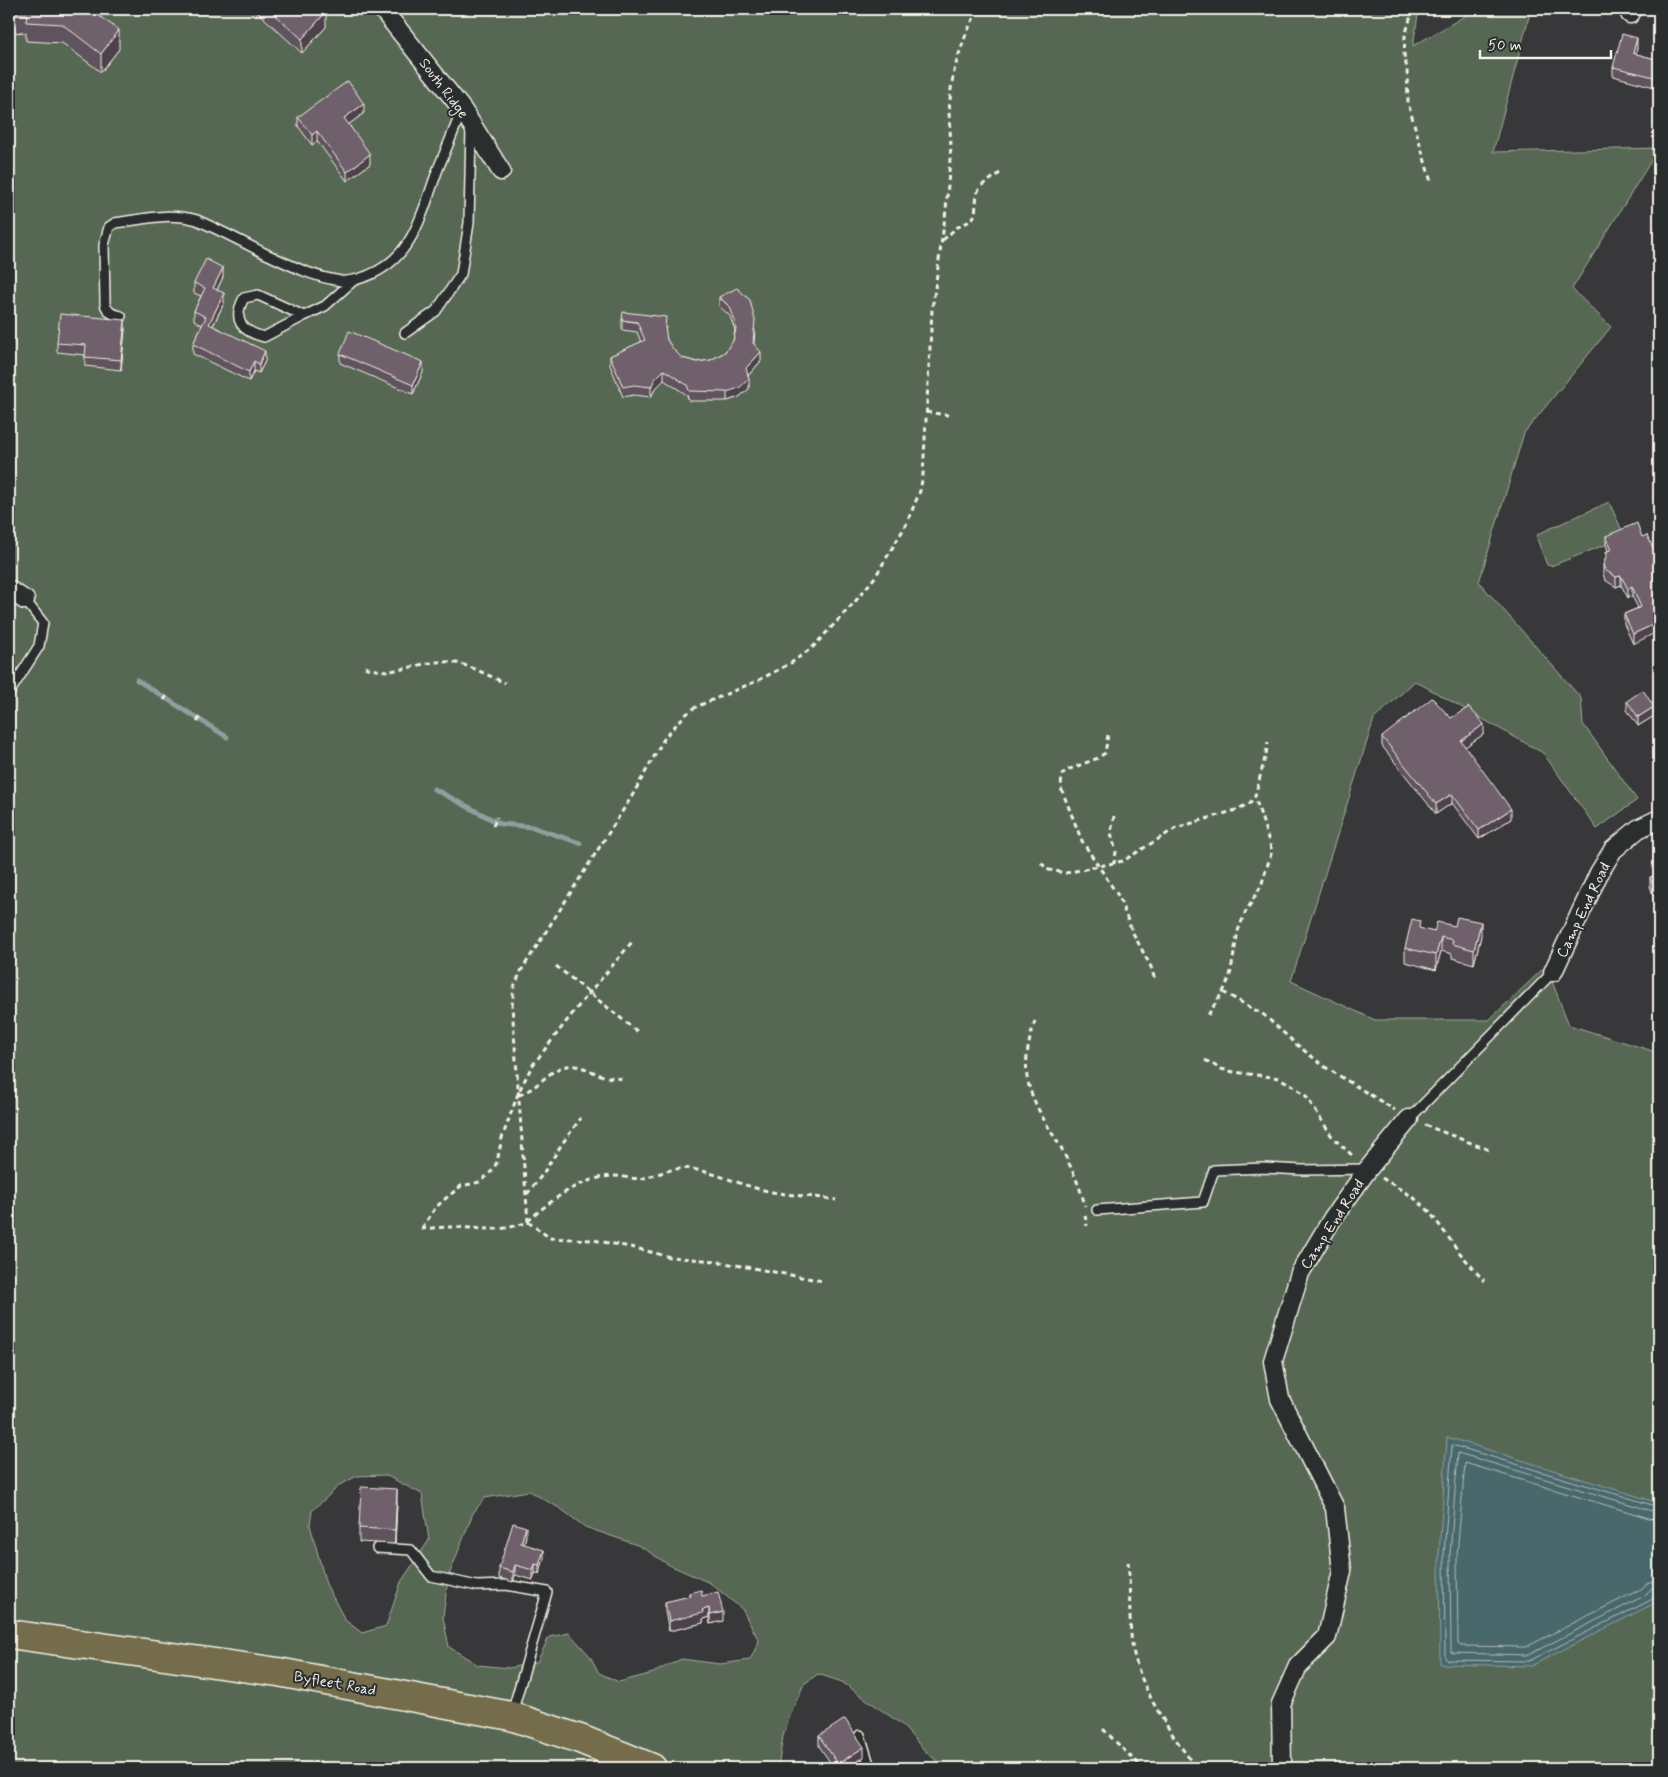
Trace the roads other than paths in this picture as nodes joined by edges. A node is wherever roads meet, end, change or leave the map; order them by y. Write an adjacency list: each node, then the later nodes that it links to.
1 (382, 9): 2 (street, South Ridge)
2 (466, 116): 3 (street, South Ridge); 4 (lane); 7 (lane)
3 (501, 171)
4 (353, 281): 5 (lane); 6 (lane)
5 (121, 316)
6 (304, 316): 6 (lane)
7 (405, 333)
8 (9, 590): 9 (street)
9 (25, 600): 10 (lane)
10 (9, 693)
11 (1659, 819): 12 (street, Camp End Road)
12 (1553, 972): 13 (lane, Camp End Road)
13 (1409, 1119): 14 (street, Camp End Road)
14 (1368, 1169): 15 (lane); 22 (street, Camp End Road)
15 (1097, 1210)
16 (377, 1548): 18 (lane)
17 (9, 1634): 18 (main road, Byfleet Road)
18 (511, 1716): 20 (main road, Byfleet Road)
19 (860, 1735): 21 (lane)
20 (637, 1765)
21 (868, 1768)
22 (1282, 1768)

